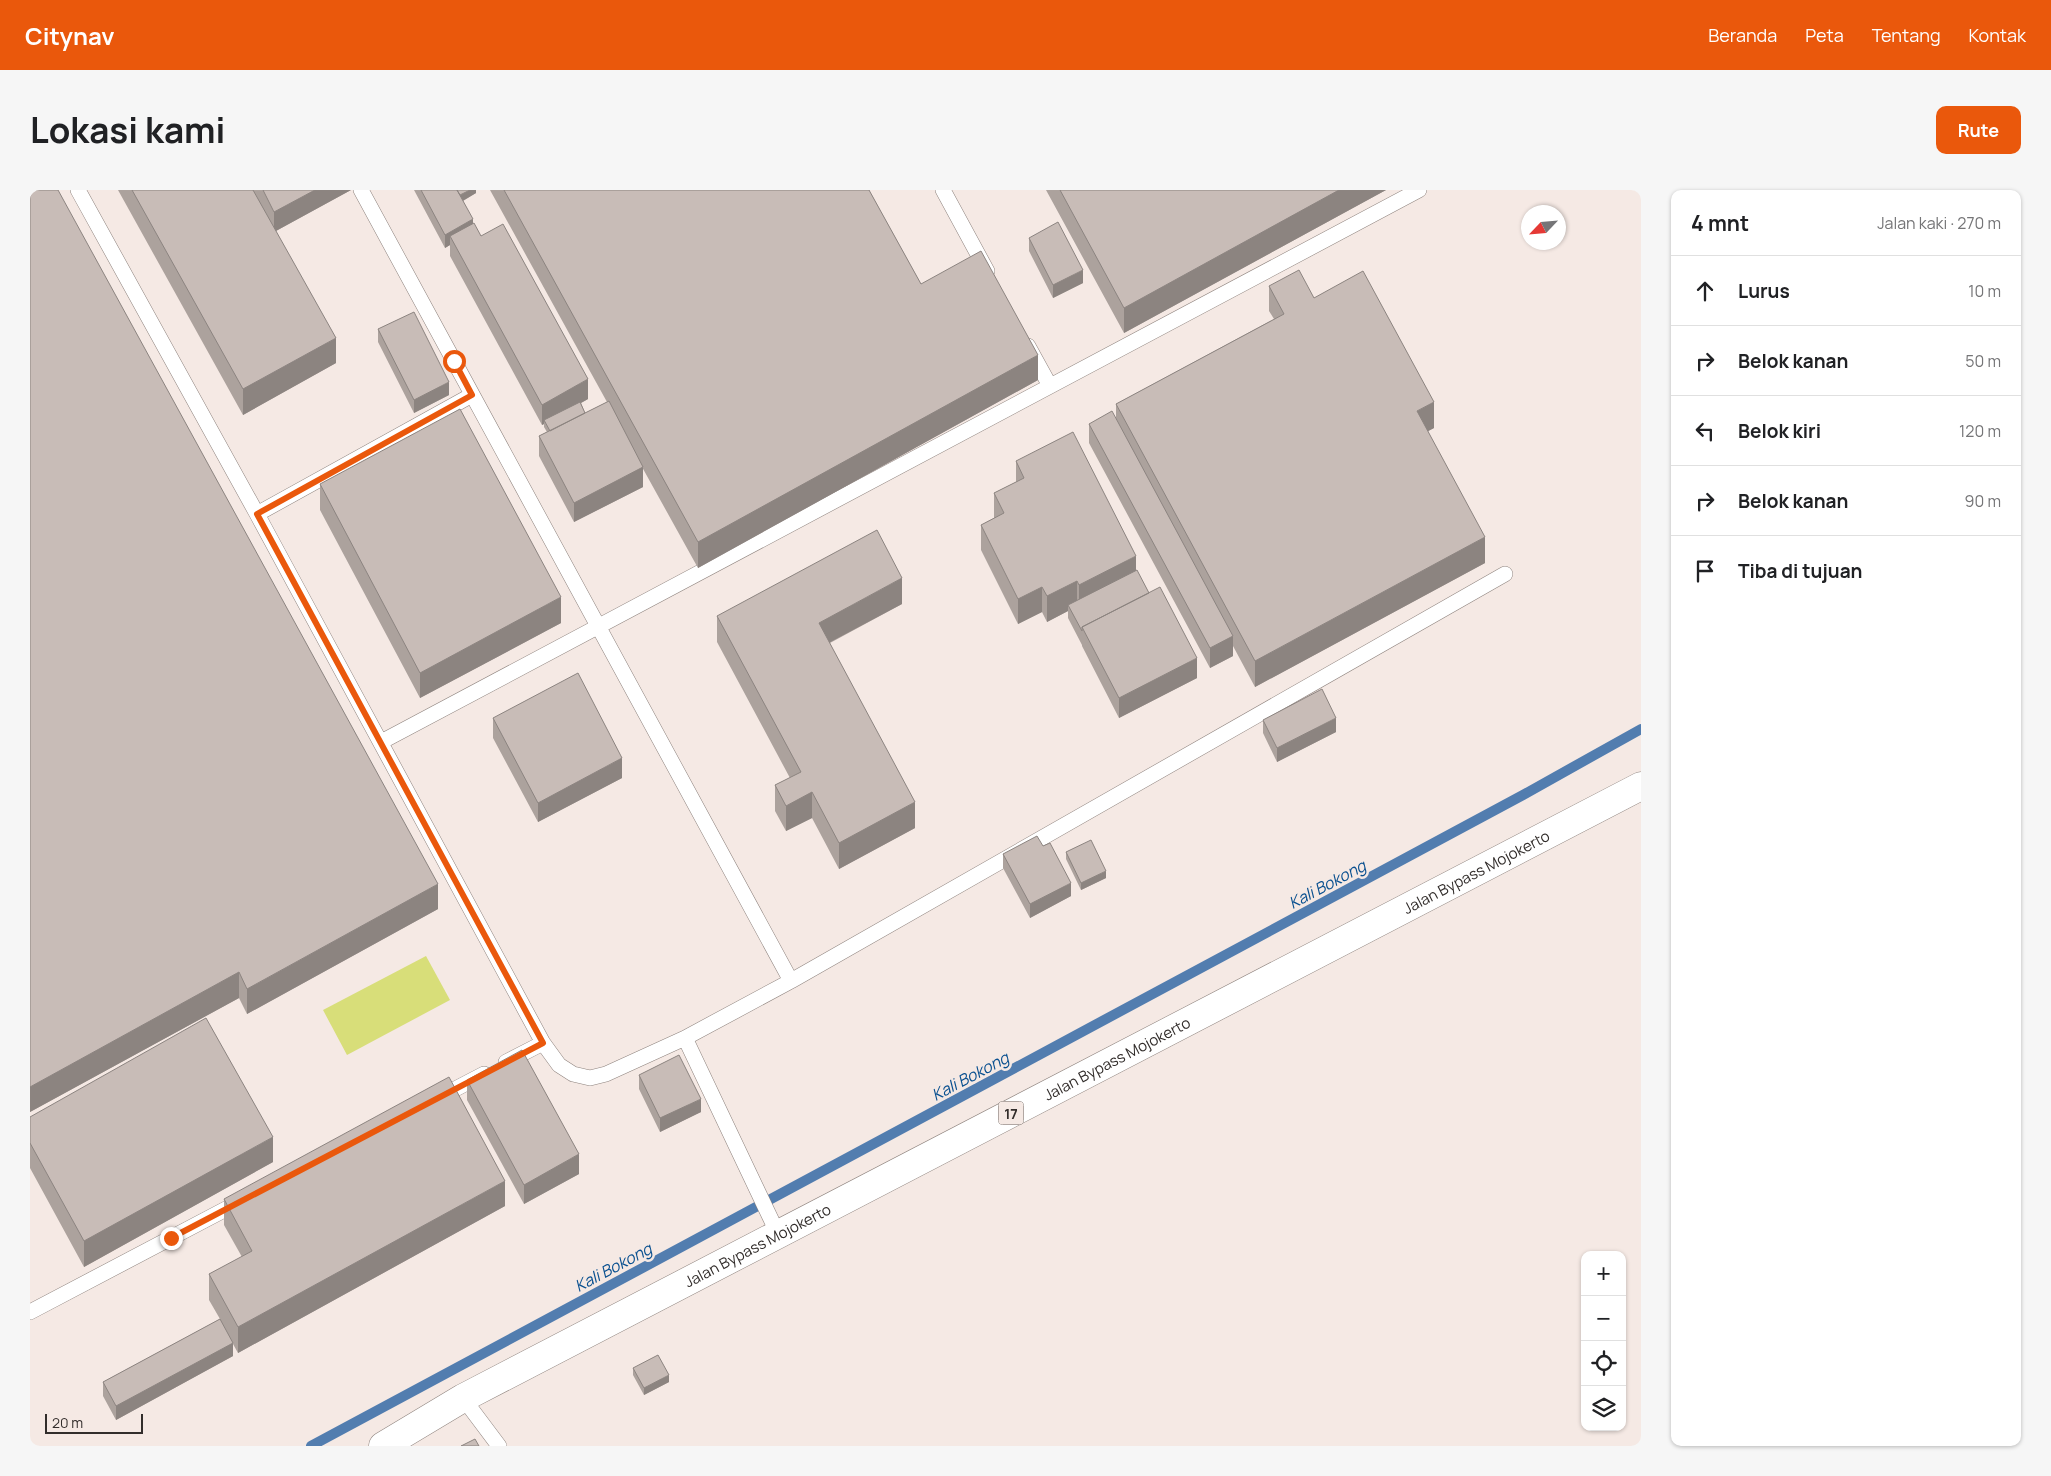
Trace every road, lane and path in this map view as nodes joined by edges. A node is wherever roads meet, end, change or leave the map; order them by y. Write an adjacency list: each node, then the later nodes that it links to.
1 (78, 190): 9 (lane)
2 (361, 190): 8 (lane)
3 (943, 190): 5 (lane)
4 (1419, 190): 7 (lane)
5 (994, 284)
6 (1022, 335): 7 (lane)
7 (1050, 386): 11 (lane)
8 (472, 395): 9 (lane); 11 (lane)
9 (257, 514): 12 (lane)
10 (1506, 574): 14 (lane)
11 (598, 626): 12 (lane); 14 (lane)
12 (381, 742): 16 (lane)
13 (1641, 786): 19 (highway, Jalan Bypass Mojokerto / 17)
14 (791, 981): 15 (lane)
15 (685, 1038): 16 (lane); 19 (lane)
16 (543, 1043): 17 (lane)
17 (428, 1103)
18 (260, 1191): 20 (lane)
19 (773, 1223): 21 (highway, Jalan Bypass Mojokerto / 17)
20 (30, 1312)
21 (464, 1398): 22 (highway, Jalan Bypass Mojokerto / 17); 23 (lane)
22 (383, 1446)
23 (499, 1446)

